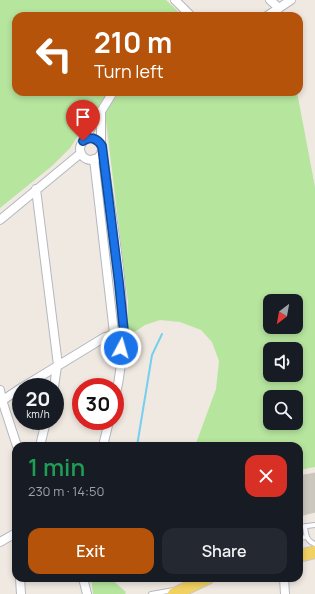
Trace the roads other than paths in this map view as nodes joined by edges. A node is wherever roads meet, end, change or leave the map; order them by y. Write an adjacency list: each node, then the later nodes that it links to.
1 (175, 0): 5 (street)
2 (270, 0): 4 (street)
3 (291, 0): 4 (street)
4 (279, 8): 6 (street)
5 (187, 12)
6 (273, 12)
7 (110, 96): 8 (street)
8 (101, 110): 9 (street); 10 (street)
9 (83, 141): 10 (street); 11 (street)
10 (101, 147): 12 (street); 15 (street)
11 (81, 153): 12 (street); 13 (street)
12 (94, 159): 16 (street)
13 (36, 189): 14 (street); 18 (street)
14 (0, 220)
15 (124, 332): 16 (street); 17 (street)
16 (114, 333): 17 (street); 18 (street)
17 (121, 348): 21 (street)
18 (58, 366): 19 (street); 20 (street)
19 (38, 378)
20 (56, 378)
21 (119, 378)
22 (0, 390): 24 (street)
23 (12, 394): 24 (street)
24 (1, 401): 27 (street)
25 (44, 430): 28 (street)
26 (107, 430): 29 (street)
27 (16, 442)
28 (41, 442)
29 (104, 442)
30 (315, 525): 31 (lane)
31 (305, 526): 34 (lane)
32 (12, 535): 35 (street)
33 (303, 537): 34 (lane)
34 (306, 537): 36 (lane)
35 (0, 542)
36 (315, 544)
37 (315, 552): 38 (main road)
38 (303, 555)
39 (20, 582): 45 (street)
40 (82, 582): 46 (street)
41 (83, 582): 47 (street)
42 (199, 582): 44 (main road)
43 (284, 582): 50 (street)
44 (185, 588): 48 (lane); 49 (main road)
45 (21, 594)
46 (82, 594)
47 (87, 594)
48 (151, 594)
49 (174, 594)
50 (285, 594)

